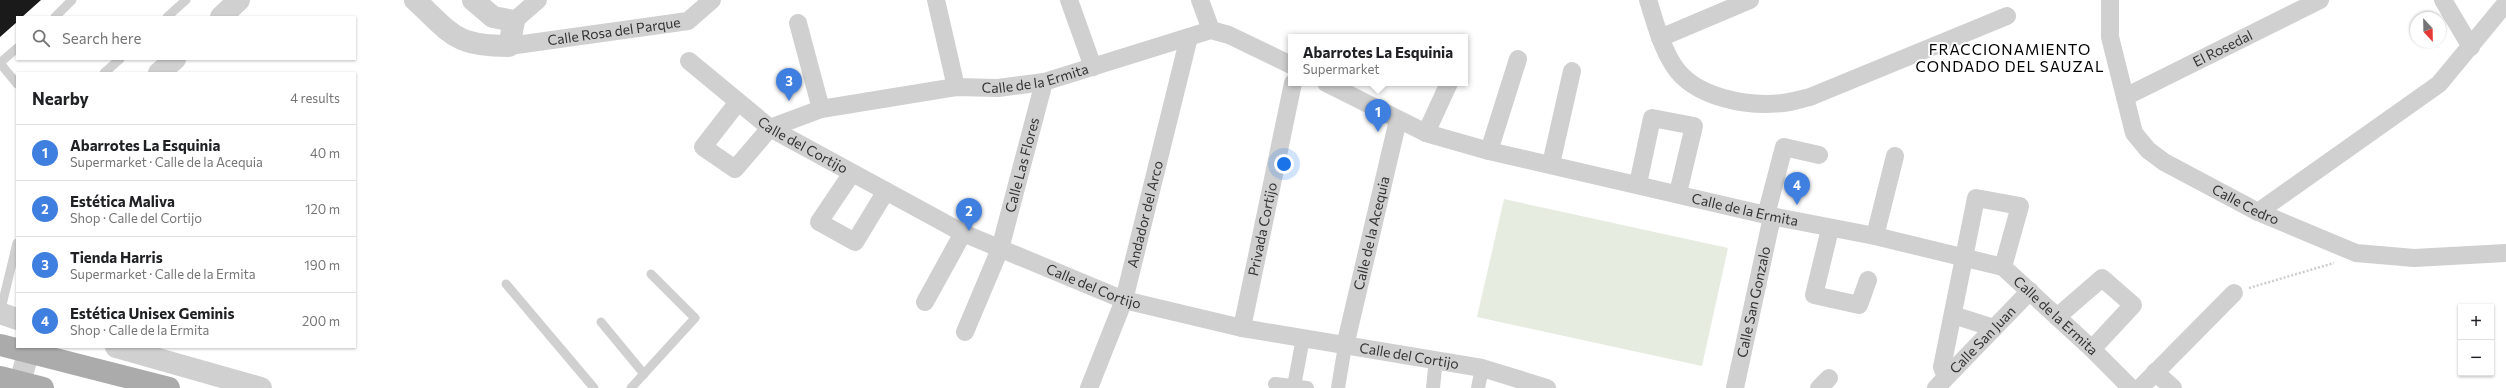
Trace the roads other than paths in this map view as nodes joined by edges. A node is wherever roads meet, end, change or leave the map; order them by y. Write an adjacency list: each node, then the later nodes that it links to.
1 (72, 0): 17 (lane)
2 (186, 0): 18 (lane)
3 (239, 0): 19 (street)
4 (416, 0): 26 (street)
5 (473, 0): 21 (street)
6 (538, 0): 21 (street)
7 (712, 0): 26 (street, Calle Rosa del Parque)
8 (936, 0): 44 (street)
9 (1068, 0): 35 (street)
10 (1200, 0): 23 (street)
11 (1648, 0): 25 (street)
12 (1750, 0): 25 (street)
13 (2110, 0): 45 (street, Calle Cedro)
14 (2320, 0): 45 (street, El Rosedal)
15 (2443, 0): 27 (street)
16 (2506, 3): 27 (street)
17 (56, 16)
18 (168, 16)
19 (222, 16)
20 (2007, 16): 25 (street)
21 (514, 21): 26 (street)
22 (798, 23): 47 (street)
23 (1211, 30): 24 (street, Calle de la Ermita); 34 (street)
24 (1189, 37): 35 (street, Calle de la Ermita); 75 (street, Andador del Arco)
25 (1660, 38)
26 (509, 46)
27 (2471, 47): 59 (street)
28 (16, 49): 33 (lane)
29 (1518, 59): 51 (street)
30 (119, 60): 37 (lane)
31 (174, 60): 38 (street)
32 (689, 61): 46 (street, Calle del Cortijo)
33 (0, 63): 40 (lane)
34 (1288, 64)
35 (1093, 67): 39 (street, Calle de la Ermita)
36 (1572, 71): 54 (street)
37 (105, 72)
38 (160, 72)
39 (1044, 82): 44 (street, Calle de la Ermita); 65 (street, Calle Las Flores)
40 (16, 83)
41 (1292, 86): 82 (street, Privada Cortijo)
42 (1332, 86): 48 (street, Calle de la Ermita)
43 (1448, 86): 50 (street)
44 (956, 87): 47 (street, Calle de la Ermita)
45 (2125, 96): 59 (street, Calle Cedro)
46 (738, 102): 49 (street, Calle del Cortijo); 49 (street)
47 (821, 109): 49 (street, Calle de la Ermita)
48 (1398, 120): 50 (street, Calle de la Ermita); 87 (street, Calle de la Acequia)
49 (770, 128): 55 (street, Calle del Cortijo)
50 (1426, 133): 51 (street, Calle de la Ermita)
51 (1489, 150): 54 (street, Calle de la Ermita)
52 (1819, 155): 60 (street, Calle San Gonzalo)
53 (1895, 156): 63 (street)
54 (1551, 164): 56 (street, Calle de la Ermita)
55 (852, 172): 57 (street, Calle del Cortijo); 57 (street)
56 (1638, 184): 58 (street, Calle de la Ermita); 58 (street)
57 (886, 191): 62 (street, Calle del Cortijo)
58 (1678, 193): 60 (street, Calle de la Ermita)
59 (2258, 212): 66 (street, Calle Cedro)
60 (1769, 216): 61 (street, Calle de la Ermita); 111 (street, Calle San Gonzalo)
61 (1830, 229): 63 (street, Calle de la Ermita); 71 (street)
62 (963, 234): 65 (street, Calle del Cortijo); 76 (street)
63 (1875, 236): 67 (street, Calle de la Ermita)
64 (16, 246): 70 (lane)
65 (1000, 249): 75 (street, Calle del Cortijo); 84 (street, Calle Las Flores)
66 (2506, 253)
67 (1966, 258): 68 (street, Calle de la Ermita); 68 (street); 78 (street)
68 (2003, 268): 73 (street, Calle de la Ermita)
69 (651, 274): 96 (lane)
70 (4, 278): 77 (lane)
71 (1868, 280)
72 (506, 284): 104 (lane)
73 (2030, 292): 79 (street, Calle de la Ermita); 83 (street, Calle San Juan)
74 (2234, 293): 95 (street)
75 (1124, 300): 82 (street, Calle del Cortijo); 106 (street, Andador del Arco)
76 (925, 302)
77 (0, 314): 80 (street)
78 (1953, 315): 83 (street); 98 (street)
79 (2057, 317): 91 (street, Calle de la Ermita); 91 (street)
80 (16, 319)
81 (601, 322): 96 (lane)
82 (1242, 328): 85 (street, Calle del Cortijo)
83 (1994, 328): 98 (street, Calle San Juan)
84 (965, 332)
85 (1303, 338): 87 (street, Calle del Cortijo); 100 (street)
86 (0, 345): 88 (main road)
87 (1345, 346): 93 (street, Calle del Cortijo); 107 (street)
88 (16, 348)
89 (18, 348): 92 (main road)
90 (120, 348): 103 (street)
91 (2092, 349): 112 (street, Calle de la Ermita)
92 (30, 350): 97 (street); 102 (main road)
93 (1436, 359): 94 (street, Calle del Cortijo); 108 (street)
94 (1482, 368): 109 (street); 110 (street, Calle del Cortijo)
95 (2155, 372): 113 (street); 114 (street)
96 (644, 374): 105 (lane)
97 (10, 379): 101 (main road)
98 (1941, 383)
99 (1275, 384): 100 (street)
100 (1300, 387)
101 (43, 388)
102 (169, 388)
103 (261, 388)
104 (594, 388)
105 (631, 388)
106 (1089, 388)
107 (1338, 388)
108 (1433, 388)
109 (1478, 388)
110 (1547, 388)
111 (1736, 388)
112 (2131, 388)
113 (2140, 388)
114 (2174, 388)

